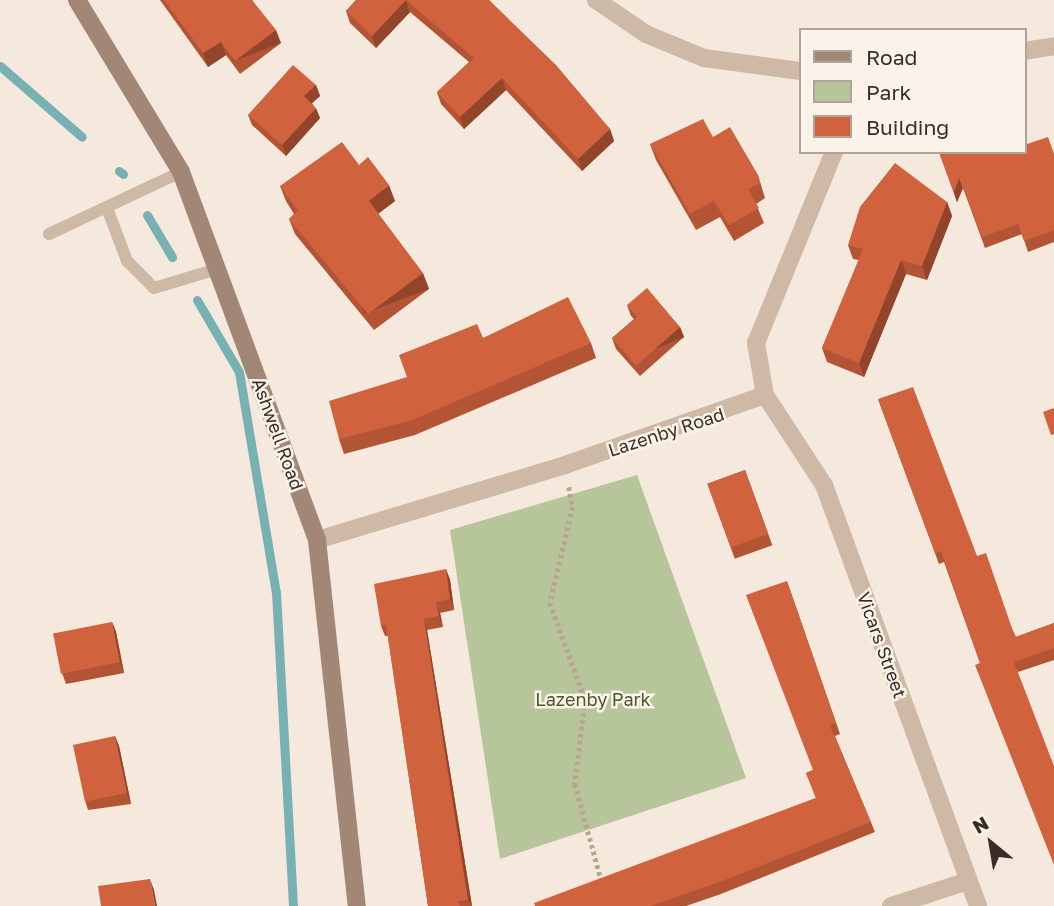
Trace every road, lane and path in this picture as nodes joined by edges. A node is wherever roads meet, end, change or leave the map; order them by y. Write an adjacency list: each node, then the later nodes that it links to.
1 (78, 0): 7 (street, Ashwell Road)
2 (596, 0): 5 (street)
3 (1054, 46): 4 (street)
4 (1026, 51)
5 (799, 71)
6 (834, 154): 11 (street)
7 (181, 172): 8 (lane); 10 (street, Ashwell Road)
8 (107, 208): 9 (lane); 10 (lane)
9 (49, 234)
10 (217, 269): 13 (street, Ashwell Road)
11 (765, 395): 12 (street, Lazenby Road); 14 (street, Vicars Street)
12 (565, 465): 13 (street, Lazenby Road); 15 (path)
13 (317, 540): 16 (street, Ashwell Road)
14 (968, 881): 17 (street); 18 (street, Vicars Street)
15 (606, 895)
16 (357, 906)
17 (891, 906)
18 (978, 906)

